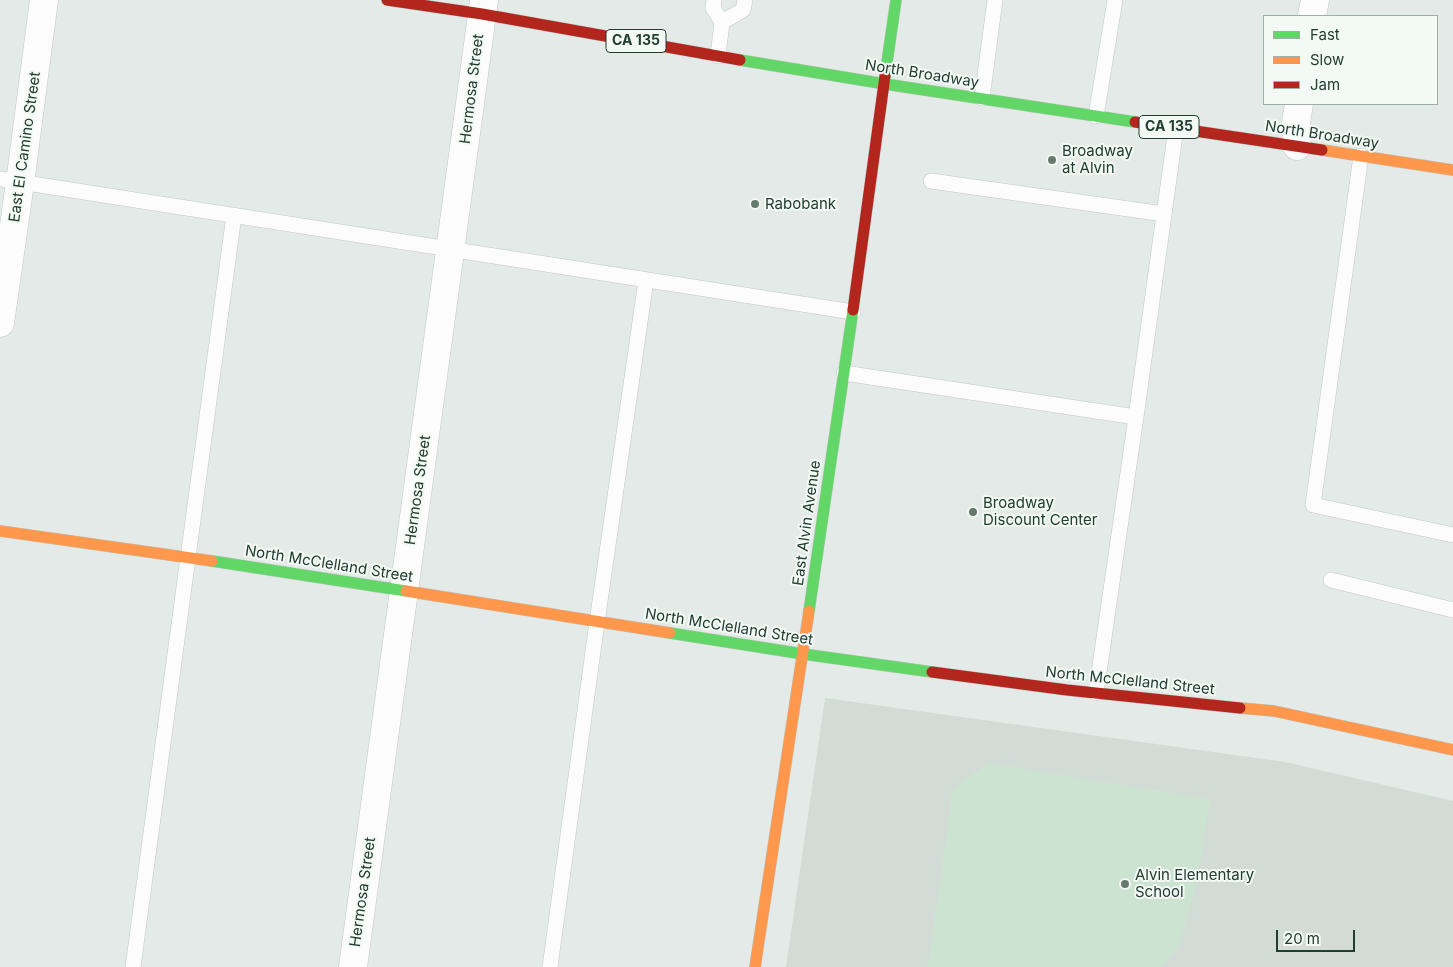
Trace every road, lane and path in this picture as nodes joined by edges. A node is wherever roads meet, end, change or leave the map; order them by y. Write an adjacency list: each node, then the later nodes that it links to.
1 (44, 0): 21 (street, East El Camino Street)
2 (387, 0): 9 (street, North Broadway / CA 135)
3 (714, 0): 11 (lane)
4 (745, 0): 11 (lane)
5 (896, 0): 13 (street, East Alvin Avenue)
6 (995, 0): 14 (lane)
7 (1115, 0): 16 (lane)
8 (1315, 0): 10 (street)
9 (483, 7): 12 (street, North Broadway / CA 135); 25 (street, Hermosa Street)
10 (1312, 15)
11 (722, 22): 12 (lane)
12 (718, 56): 13 (street, North Broadway / CA 135)
13 (885, 84): 14 (street, North Broadway / CA 135); 27 (street, East Alvin Avenue)
14 (982, 98): 16 (street, North Broadway / CA 135)
15 (1298, 105): 18 (street)
16 (1096, 116): 17 (street, North Broadway / CA 135)
17 (1176, 128): 18 (street, North Broadway / CA 135); 23 (lane)
18 (1297, 146): 19 (street, North Broadway / CA 135)
19 (1361, 156): 20 (street, North Broadway / CA 135); 32 (lane)
20 (1453, 170)
21 (10, 181): 24 (lane); 28 (street, East El Camino Street)
22 (931, 181): 23 (lane)
23 (1164, 214): 30 (lane)
24 (234, 215): 25 (lane); 33 (lane)
25 (451, 249): 26 (lane); 35 (street, Hermosa Street)
26 (646, 280): 27 (lane); 37 (lane)
27 (853, 312): 29 (street, East Alvin Avenue)
28 (0, 322)
29 (844, 373): 30 (lane); 38 (street, East Alvin Avenue)
30 (1136, 417): 39 (lane)
31 (0, 531): 33 (street, North McClelland Street)
32 (1453, 535)
33 (188, 557): 35 (street, North McClelland Street); 41 (lane)
34 (1331, 580): 36 (lane)
35 (404, 591): 37 (street, North McClelland Street); 42 (street, Hermosa Street)
36 (1453, 610)
37 (597, 622): 38 (street, North McClelland Street); 43 (lane)
38 (803, 654): 39 (street, North McClelland Street); 44 (street, East Alvin Avenue)
39 (1096, 693): 40 (street, North McClelland Street)
40 (1453, 750)
41 (133, 967)
42 (353, 967)
43 (550, 967)
44 (755, 967)

